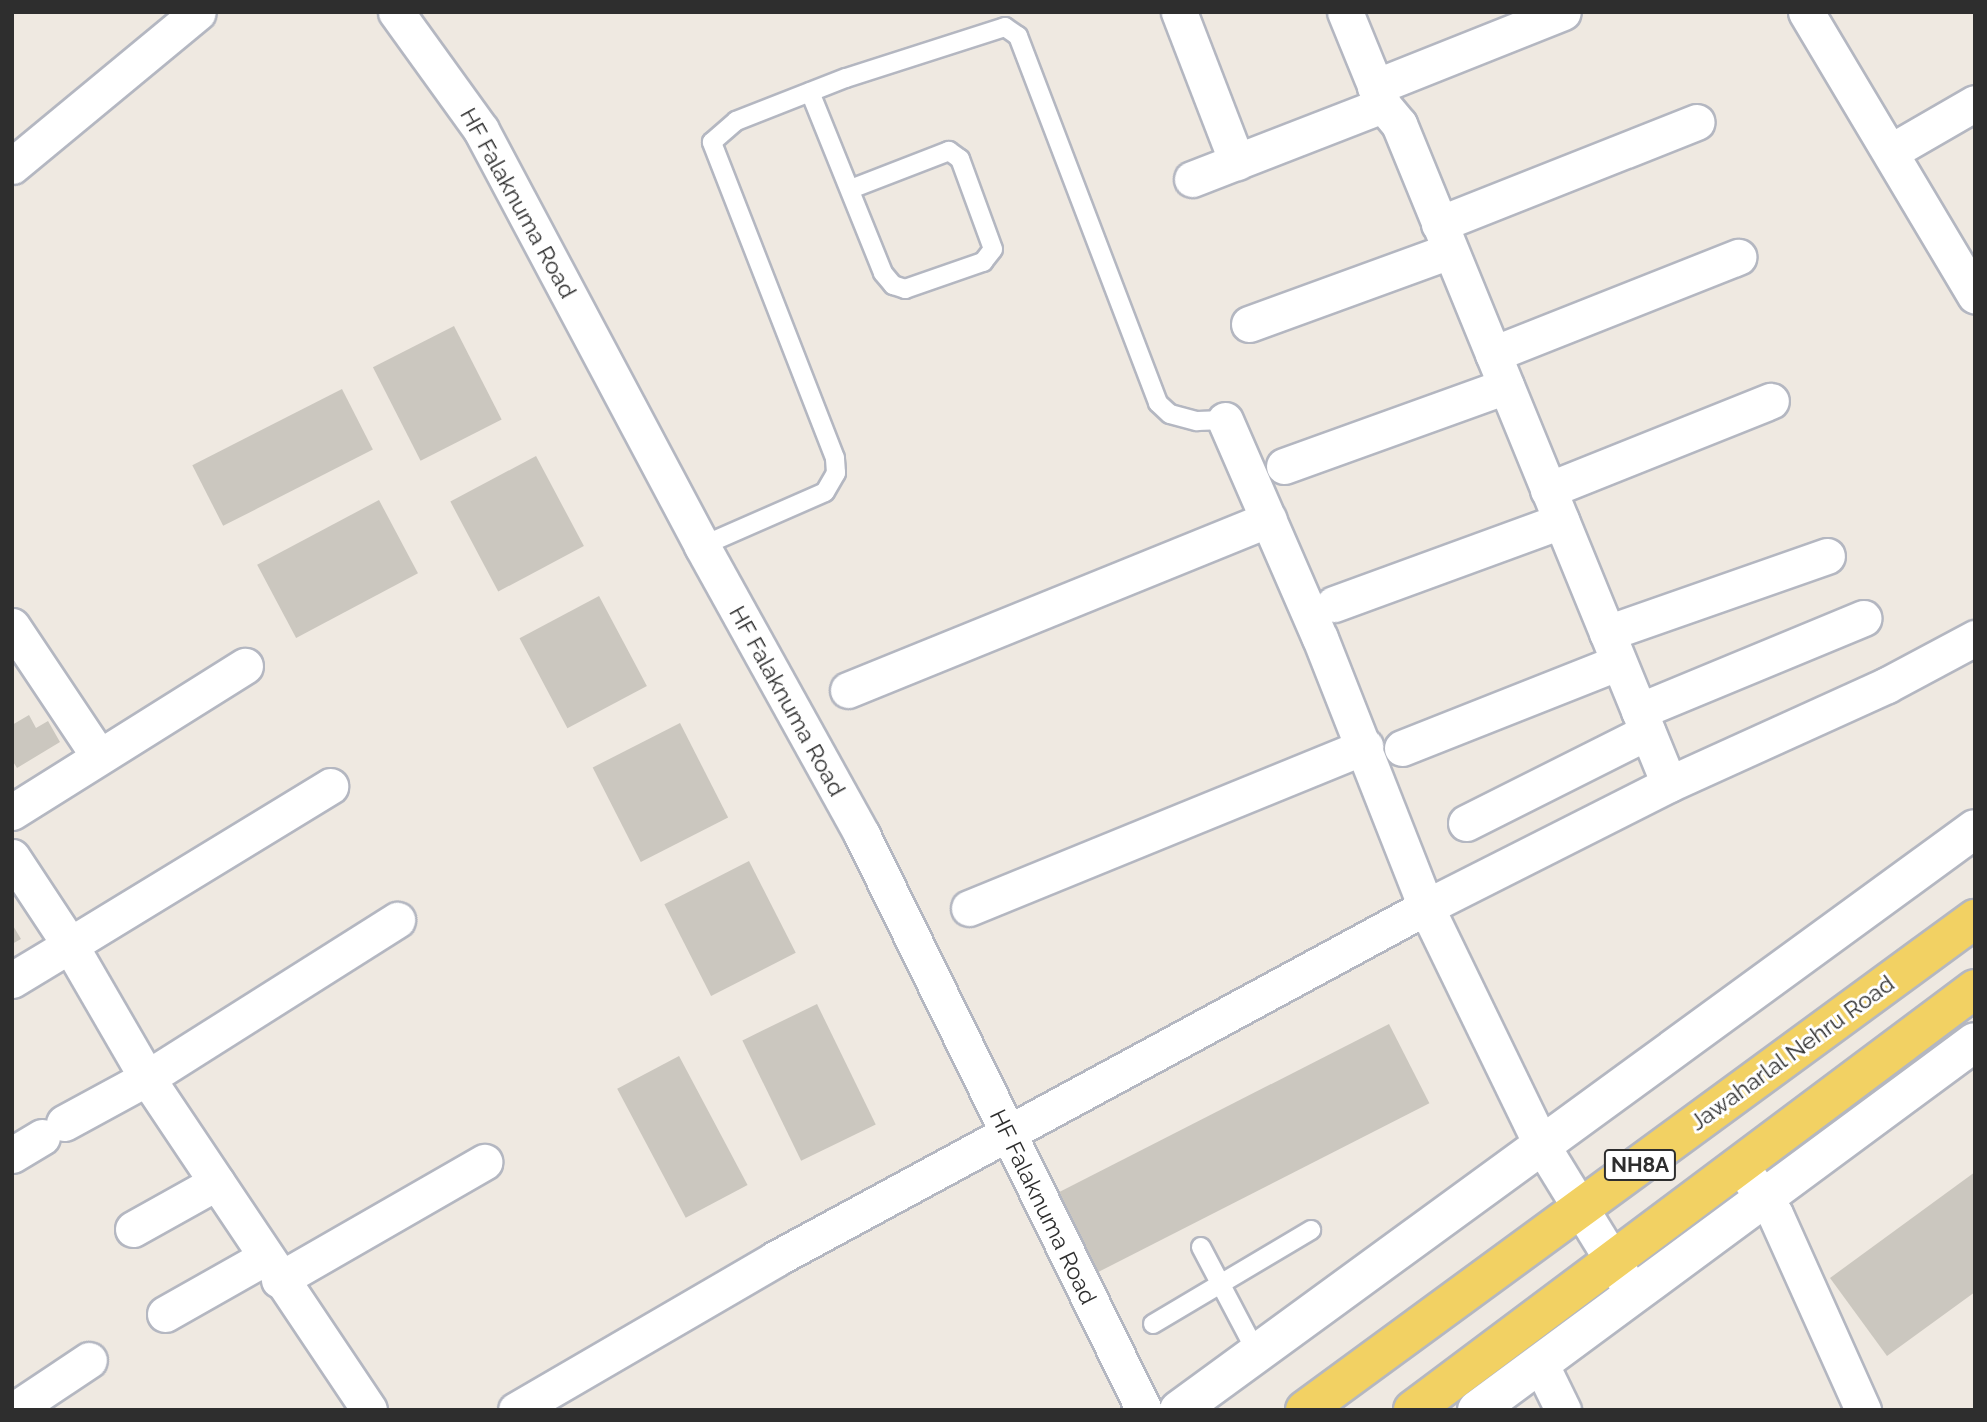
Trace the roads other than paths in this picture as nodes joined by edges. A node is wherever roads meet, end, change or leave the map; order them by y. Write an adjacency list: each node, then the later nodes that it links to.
1 (198, 12): 14 (street)
2 (396, 12): 28 (street, HF Falaknuma Road)
3 (1179, 12): 13 (street)
4 (1345, 12): 9 (street)
5 (1563, 12): 7 (street)
6 (1806, 12): 12 (street)
7 (1504, 23): 9 (street)
8 (810, 92): 16 (lane); 24 (lane); 28 (lane)
9 (1379, 96): 13 (street); 17 (street)
10 (1975, 103): 12 (street)
11 (1696, 121): 17 (street)
12 (1892, 151): 19 (street)
13 (1237, 162): 15 (street)
14 (12, 166)
15 (1192, 179)
16 (851, 189): 16 (lane)
17 (1445, 238): 20 (street); 21 (street)
18 (1738, 257): 21 (street)
19 (1975, 296)
20 (1249, 324)
21 (1493, 354): 22 (street)
22 (1506, 386): 25 (street); 26 (street)
23 (1771, 401): 26 (street)
24 (1225, 420): 27 (street)
25 (1284, 466)
26 (1554, 505): 30 (street); 34 (street)
27 (1269, 519): 36 (street); 38 (street)
28 (702, 547): 56 (street, HF Falaknuma Road)
29 (1827, 556): 34 (street)
30 (1334, 604)
31 (1863, 618): 37 (street)
32 (12, 626): 40 (street)
33 (1975, 638): 41 (street)
34 (1613, 647): 37 (street); 39 (street)
35 (245, 666): 40 (street)
36 (848, 690)
37 (1643, 721): 41 (street); 44 (street)
38 (1365, 746): 47 (street); 48 (street)
39 (1402, 748)
40 (98, 755): 43 (street)
41 (1669, 784): 47 (street)
42 (330, 786): 51 (street)
43 (12, 811)
44 (1466, 823)
45 (1975, 829): 57 (street)
46 (12, 857): 51 (street)
47 (1426, 907): 56 (street); 57 (street)
48 (968, 908)
49 (1975, 919): 63 (main road, Jawaharlal Nehru Road / NH8A)
50 (397, 920): 55 (street)
51 (70, 946): 52 (street); 55 (street)
52 (12, 980)
53 (1975, 989): 60 (main road, NH8A)
54 (1975, 1042): 62 (street)
55 (147, 1078): 58 (street); 61 (street)
56 (1007, 1137): 78 (street); 79 (street, HF Falaknuma Road)
57 (1541, 1144): 63 (street); 73 (street)
58 (12, 1154)
59 (484, 1162): 68 (street)
60 (1740, 1166): 62 (street); 67 (main road, NH8A)
61 (217, 1182): 64 (street); 68 (street)
62 (1763, 1197): 70 (street); 85 (street)
63 (1581, 1209): 67 (street); 81 (main road, Jawaharlal Nehru Road / NH8A)
64 (132, 1229)
65 (1311, 1230): 69 (lane)
66 (1200, 1247): 69 (lane)
67 (1613, 1260): 70 (street); 82 (main road, NH8A)
68 (272, 1269): 71 (street); 77 (street)
69 (1221, 1285): 72 (lane); 73 (lane)
70 (1633, 1293): 75 (street)
71 (165, 1314)
72 (1153, 1324)
73 (1257, 1353): 80 (street)
74 (89, 1360): 76 (street)
75 (1541, 1365): 83 (street); 84 (street)
76 (14, 1410)
77 (369, 1410)
78 (516, 1410)
79 (1143, 1410)
80 (1179, 1410)
81 (1304, 1410)
82 (1413, 1410)
83 (1477, 1410)
84 (1563, 1410)
85 (1863, 1410)

